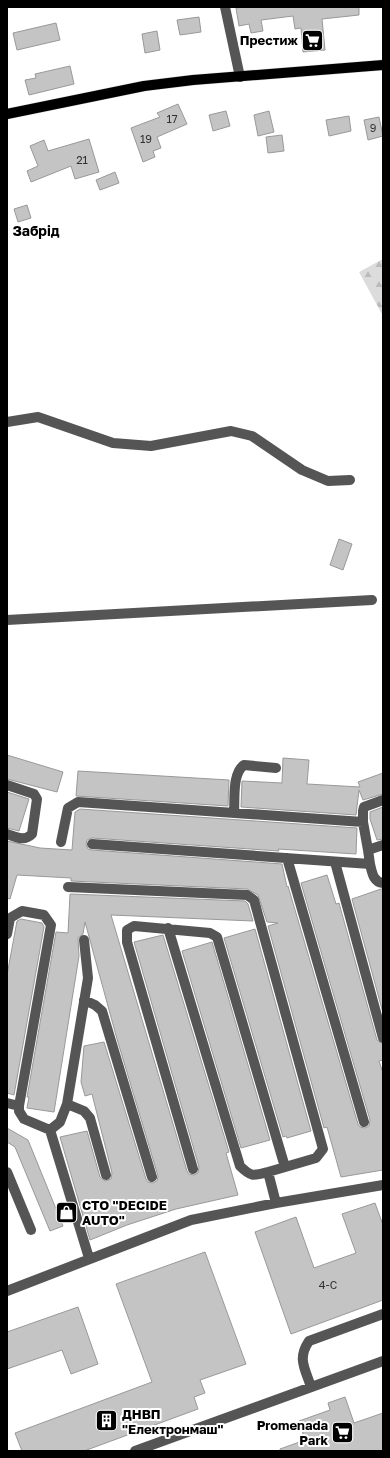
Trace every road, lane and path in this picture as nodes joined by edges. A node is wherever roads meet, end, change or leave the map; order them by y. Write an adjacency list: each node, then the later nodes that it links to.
1 (224, 7): 3 (street)
2 (383, 65): 3 (main road)
3 (240, 77): 4 (main road)
4 (7, 114)
5 (7, 422): 6 (street)
6 (350, 480)
7 (372, 600): 8 (street)
8 (7, 620)
9 (276, 768): 12 (street)
10 (7, 785): 14 (street)
11 (383, 800): 13 (street)
12 (234, 813): 13 (street); 15 (street)
13 (363, 822): 18 (street)
14 (7, 834)
15 (61, 842)
16 (92, 844): 19 (street)
17 (383, 845): 18 (street)
18 (368, 850): 21 (street)
19 (287, 858): 20 (street); 33 (street)
20 (335, 862): 21 (street); 29 (street)
21 (370, 864): 22 (street)
22 (383, 883)
23 (68, 887): 35 (street)
24 (8, 923): 26 (street); 32 (street)
25 (168, 928): 35 (street); 36 (street); 38 (street)
26 (7, 934)
27 (84, 940): 28 (street)
28 (84, 1000): 31 (street); 40 (street)
29 (383, 1038)
30 (7, 1104): 32 (street)
31 (67, 1104): 34 (street); 39 (street)
32 (19, 1106): 34 (street)
33 (364, 1122)
34 (50, 1130): 44 (street)
35 (285, 1167): 38 (street)
36 (193, 1169)
37 (7, 1172): 43 (street)
38 (268, 1172): 42 (street)
39 (106, 1175)
40 (152, 1177)
41 (383, 1185): 42 (street)
42 (276, 1202): 44 (street)
43 (31, 1230)
44 (89, 1258): 45 (street)
45 (7, 1291)
46 (383, 1314): 48 (street)
47 (383, 1361): 48 (street)
48 (311, 1387): 49 (street)
49 (158, 1447): 50 (street)
50 (135, 1451)

